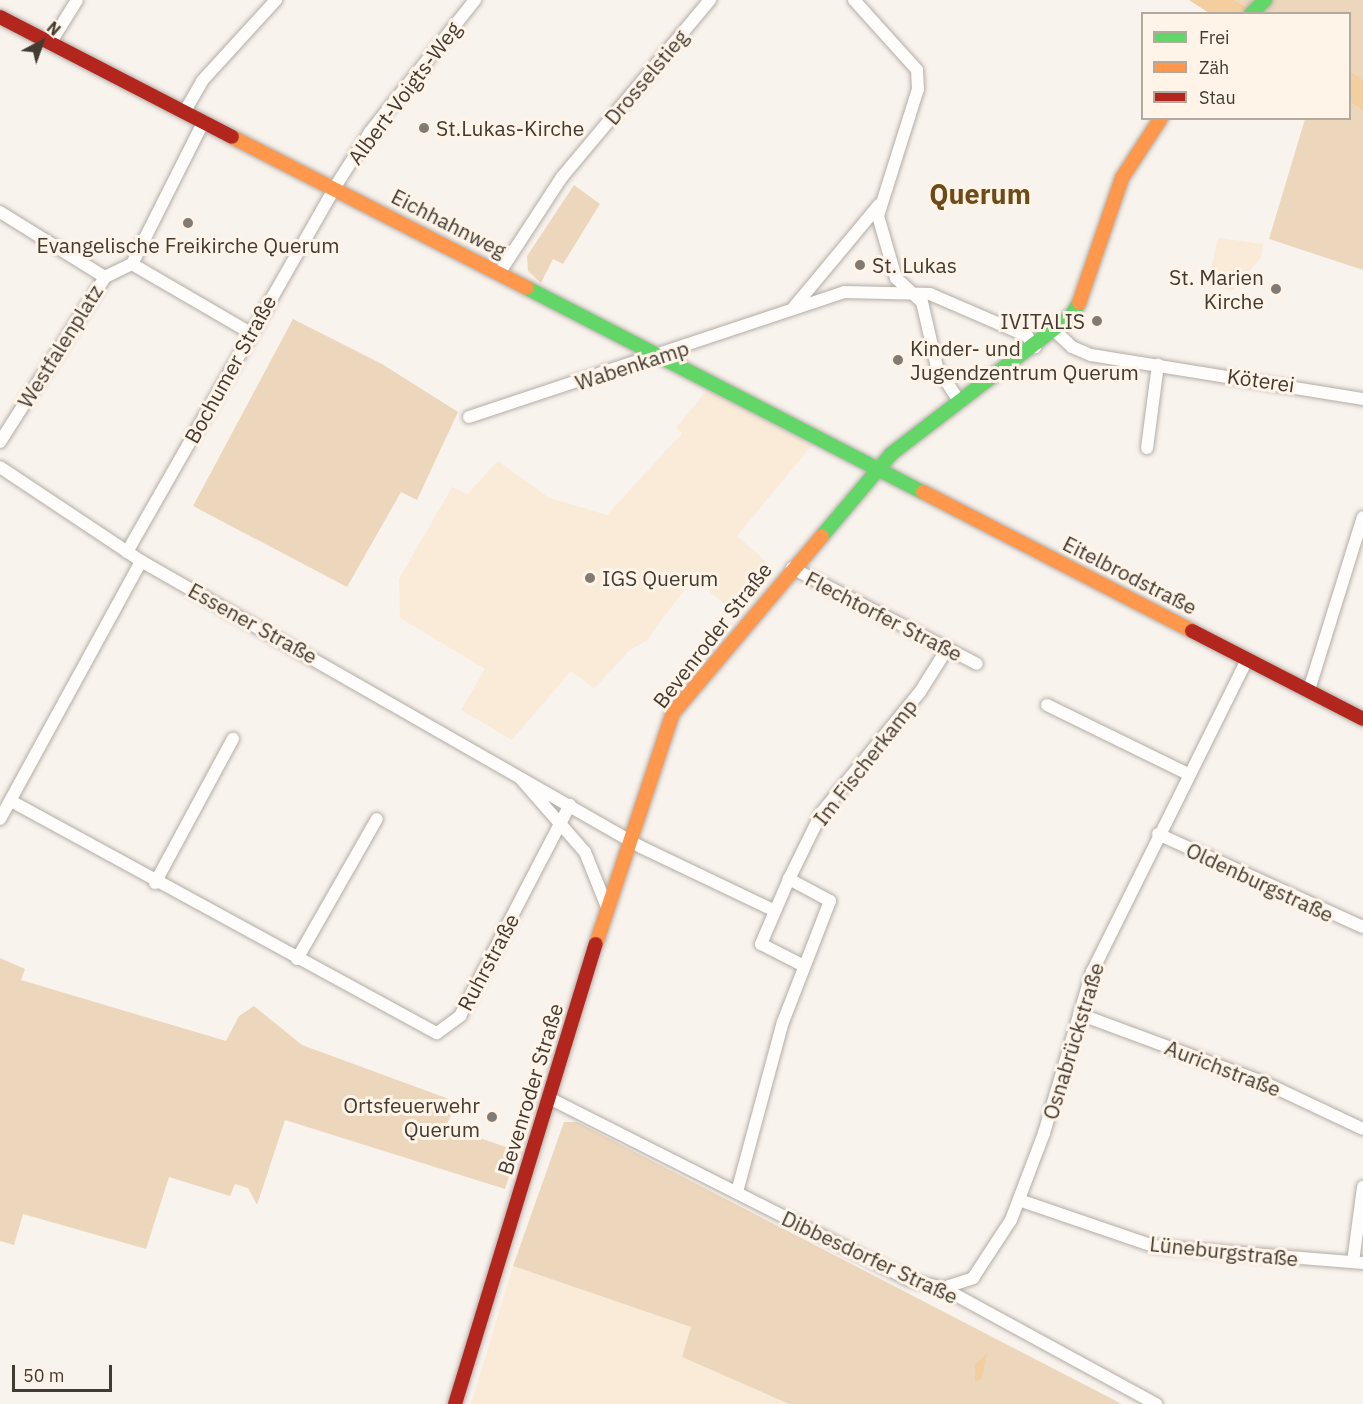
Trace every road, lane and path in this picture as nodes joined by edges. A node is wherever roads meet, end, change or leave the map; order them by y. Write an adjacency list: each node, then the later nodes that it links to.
1 (77, 0): 7 (street)
2 (276, 0): 8 (street)
3 (475, 0): 11 (street, Albert-Voigts-Weg)
4 (710, 0): 15 (street, Drosselstieg)
5 (855, 0): 12 (street)
6 (0, 16): 7 (street, Eichhahnweg)
7 (51, 42): 8 (street, Eichhahnweg)
8 (185, 111): 10 (street, Eichhahnweg)
9 (1160, 120): 20 (street, Bevenroder Straße)
10 (204, 121): 11 (street, Eichhahnweg); 14 (street)
11 (335, 187): 15 (street, Eichhahnweg); 19 (street, Bochumer Straße)
12 (879, 205): 17 (street); 18 (street)
13 (0, 212): 16 (street)
14 (132, 264): 16 (street, Westfalenplatz); 19 (street)
15 (500, 272): 22 (street, Eichhahnweg)
16 (105, 277): 27 (street, Westfalenplatz)
17 (913, 290): 18 (street, Wabenkamp); 21 (street); 24 (street)
18 (793, 308): 22 (street, Wabenkamp)
19 (249, 332): 32 (street, Bochumer Straße)
20 (1056, 332): 21 (street, Bevenroder Straße); 23 (street, Köterei)
21 (1035, 347): 24 (street, Bevenroder Straße)
22 (662, 357): 26 (street, Wabenkamp); 30 (street, Eichhahnweg)
23 (1158, 365): 25 (street, Köterei); 28 (street)
24 (958, 399): 30 (street, Bevenroder Straße)
25 (1363, 399)
26 (469, 417)
27 (0, 442)
28 (1147, 448)
29 (0, 467): 32 (street, Essener Straße)
30 (877, 468): 34 (street, Bevenroder Straße); 36 (street, Eitelbrodstraße)
31 (1363, 517): 38 (street)
32 (127, 552): 33 (street, Essener Straße)
33 (141, 561): 42 (street, Essener Straße); 44 (street)
34 (792, 568): 35 (street, Flechtorfer Straße); 50 (street, Bevenroder Straße)
35 (947, 649): 37 (street, Flechtorfer Straße); 51 (street, Im Fischerkamp)
36 (1247, 660): 38 (street, Eitelbrodstraße); 43 (street, Osnabrückstraße)
37 (977, 664)
38 (1308, 690): 40 (street, Eitelbrodstraße)
39 (1047, 705): 43 (street)
40 (1363, 719)
41 (233, 739): 52 (street)
42 (512, 770): 45 (street, Essener Straße); 48 (street, Essener Straße)
43 (1188, 774): 49 (street, Osnabrückstraße)
44 (11, 801): 46 (street); 52 (street, Ruhrstraße)
45 (570, 805): 48 (street, Ruhrstraße); 50 (street, Essener Straße)
46 (0, 819)
47 (377, 819): 56 (street)
48 (561, 824): 53 (street, Essener Straße); 56 (street, Ruhrstraße)
49 (1158, 834): 55 (street, Oldenburgstraße); 58 (street, Osnabrückstraße)
50 (628, 840): 53 (street, Bevenroder Straße); 54 (street)
51 (789, 879): 54 (street, Im Fischerkamp); 57 (street)
52 (155, 883): 56 (street, Ruhrstraße)
53 (607, 907): 59 (street, Bevenroder Straße)
54 (773, 910): 57 (street, Im Fischerkamp)
55 (1363, 927)
56 (297, 959)
57 (802, 965): 62 (street)
58 (1079, 1014): 60 (street, Aurichstraße); 63 (street, Osnabrückstraße)
59 (549, 1098): 62 (street, Dibbesdorfer Straße); 66 (street, Bevenroder Straße)
60 (1363, 1129)
61 (1363, 1187): 64 (street)
62 (737, 1192): 65 (street, Dibbesdorfer Straße)
63 (1019, 1200): 64 (street, Lüneburgstraße); 65 (street, Osnabrückstraße)
64 (1358, 1262)
65 (943, 1288): 67 (street, Dibbesdorfer Straße)
66 (455, 1404)
67 (1156, 1404)

